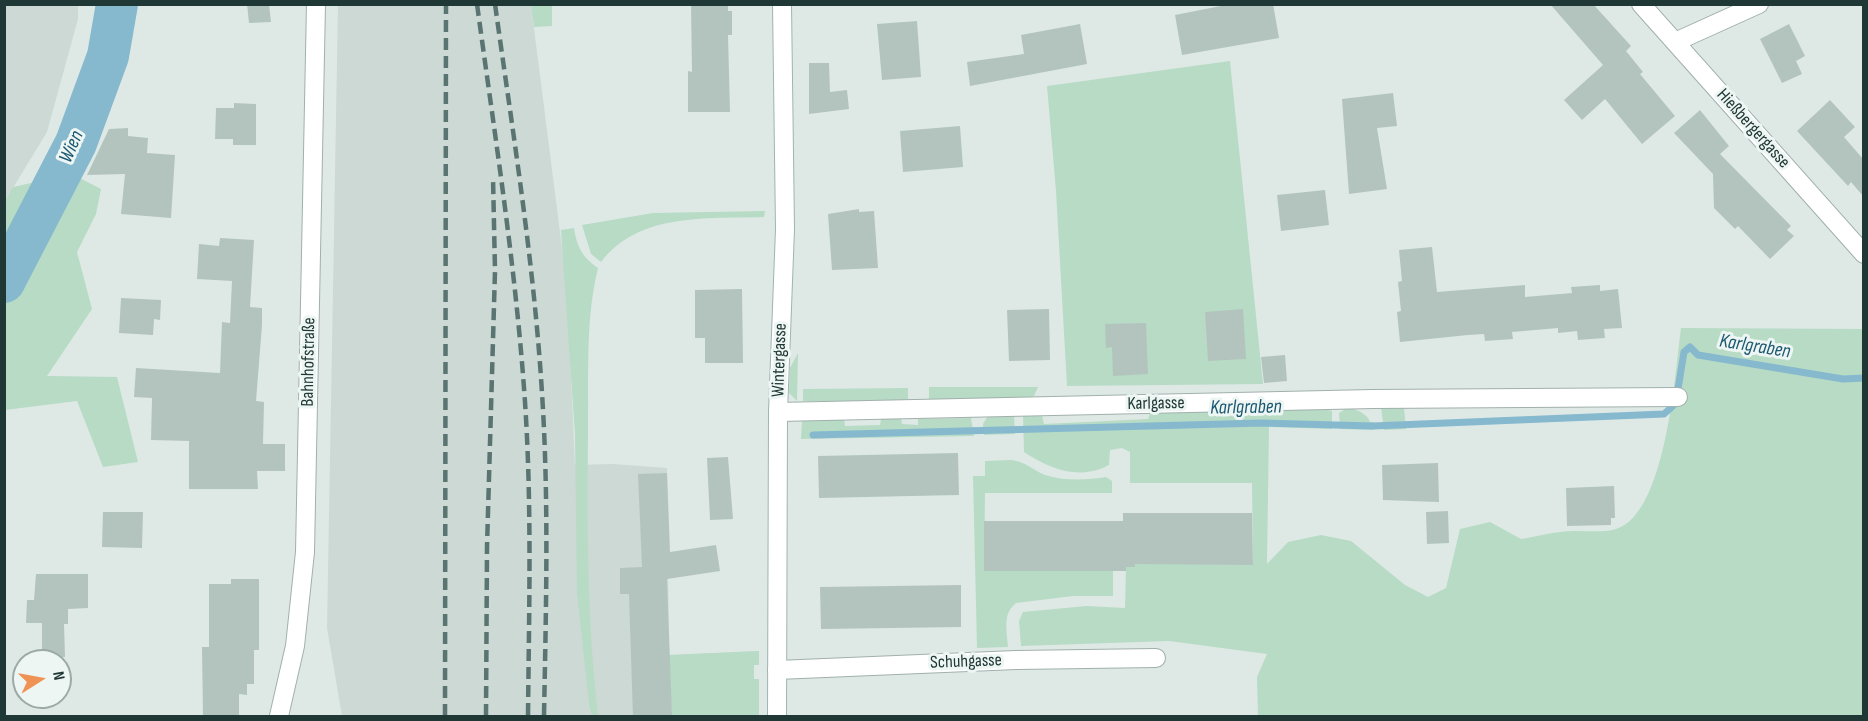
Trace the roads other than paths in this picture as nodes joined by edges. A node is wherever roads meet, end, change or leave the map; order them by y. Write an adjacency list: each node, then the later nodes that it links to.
1 (316, 4): 11 (street, Bahnhofstraße)
2 (782, 4): 8 (street, Wintergasse)
3 (1641, 4): 5 (street, Hießbergergasse)
4 (1759, 4): 5 (street)
5 (1675, 42): 6 (street, Hießbergergasse)
6 (1863, 254)
7 (1678, 397): 8 (street, Karlgasse)
8 (778, 412): 10 (street, Wintergasse)
9 (1156, 658): 10 (street, Schuhgasse)
10 (777, 670): 12 (street, Wintergasse)
11 (279, 717)
12 (777, 717)

